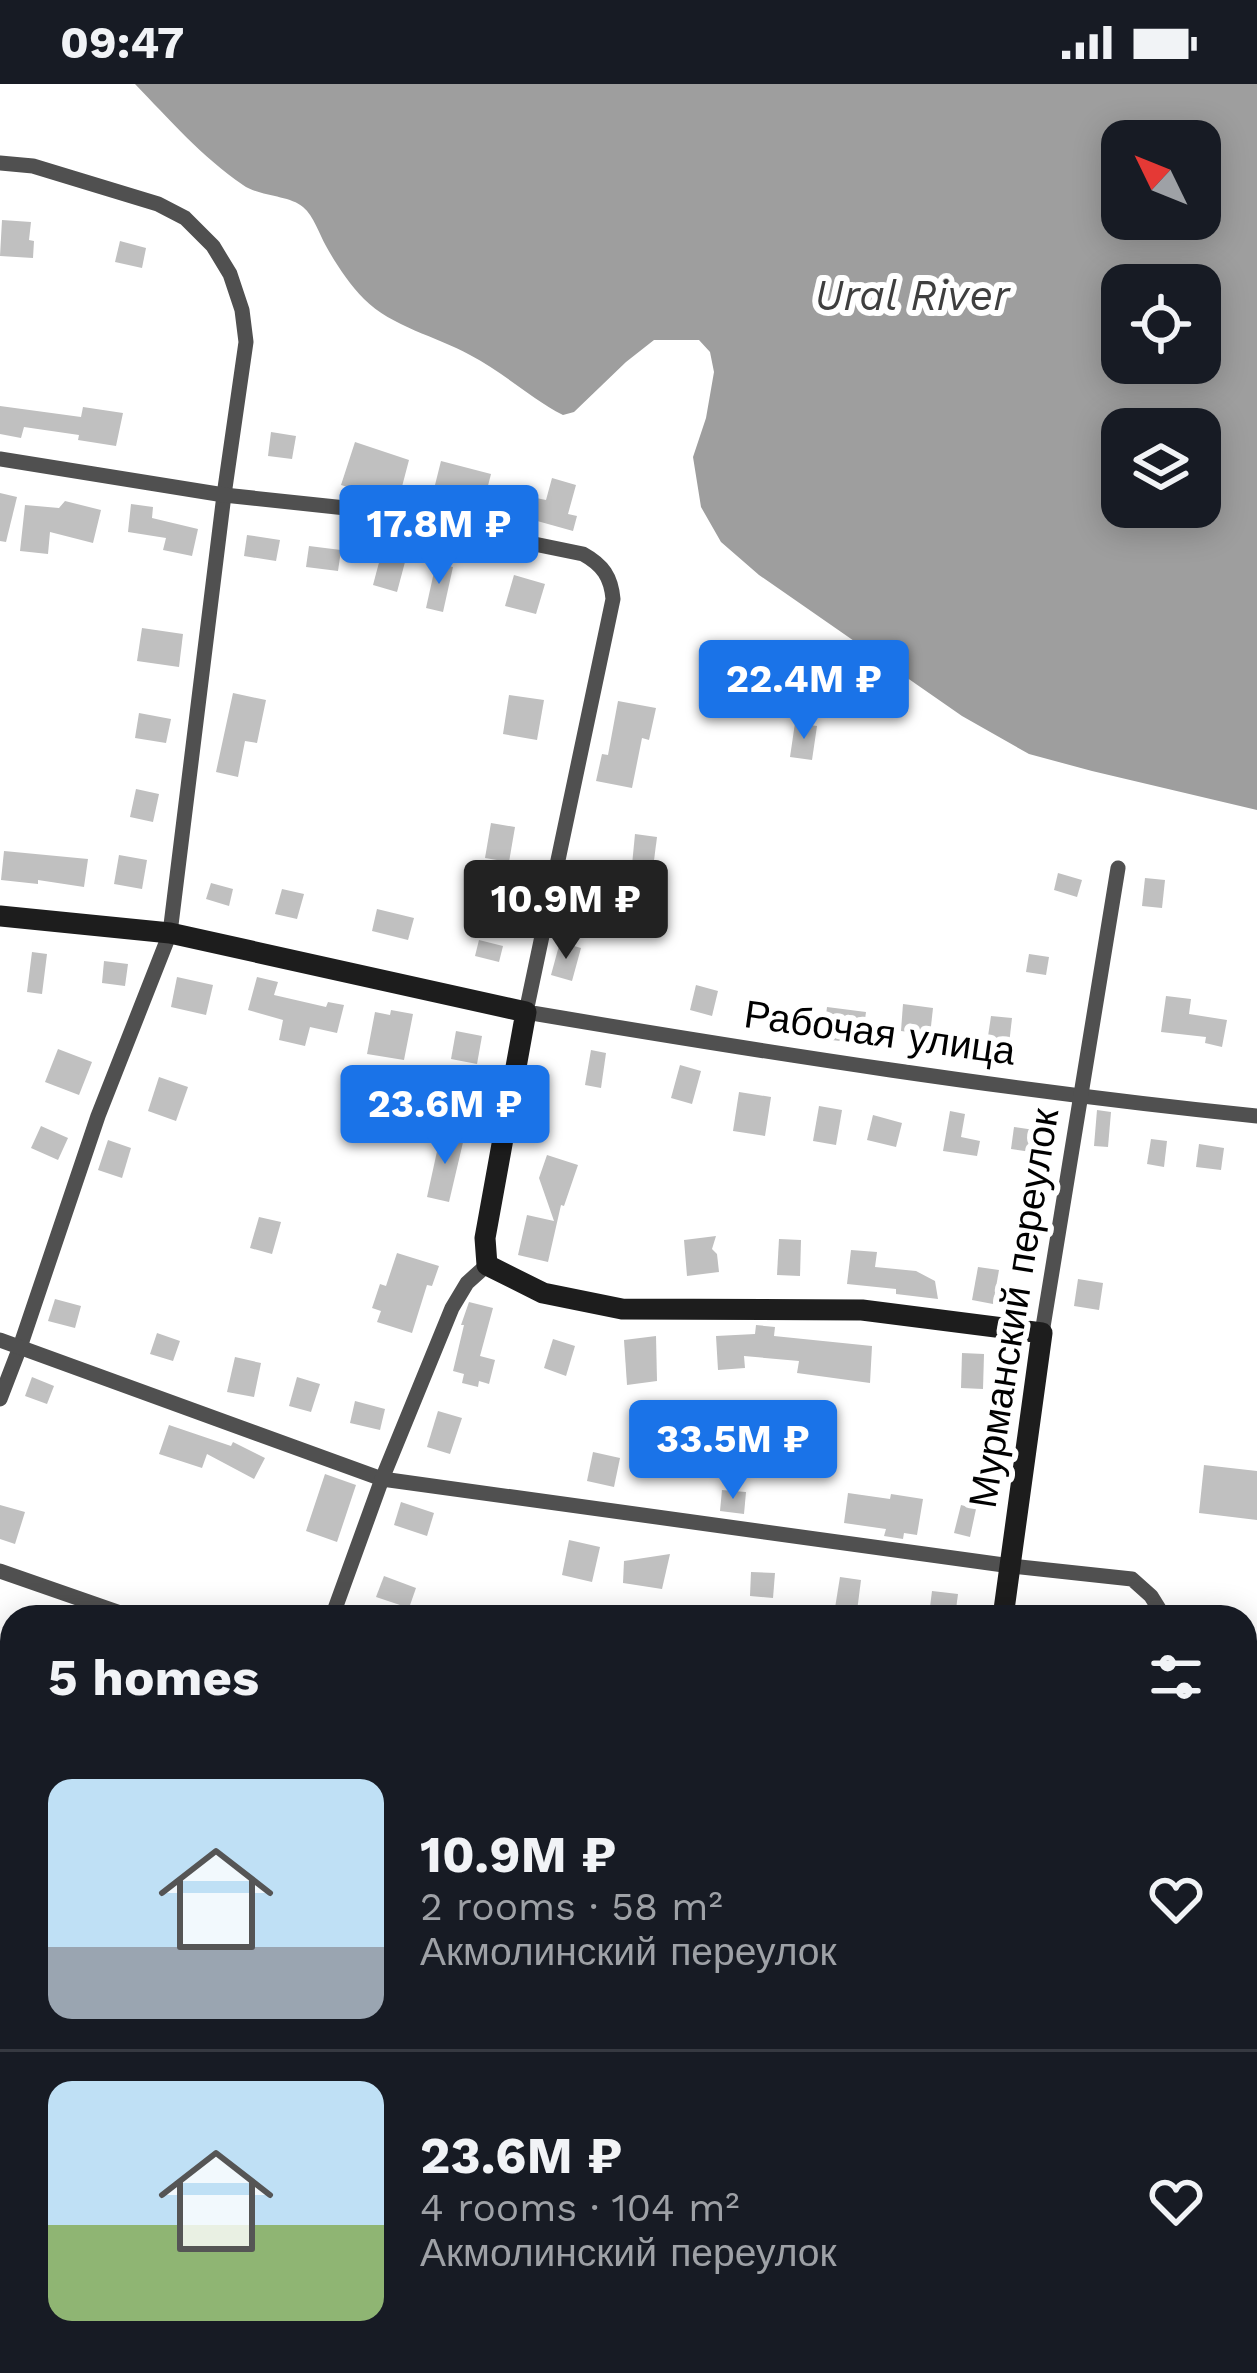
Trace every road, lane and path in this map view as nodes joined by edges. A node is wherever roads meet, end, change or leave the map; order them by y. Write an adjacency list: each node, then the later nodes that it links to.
1 (0, 163): 3 (street)
2 (0, 459): 3 (street)
3 (224, 495): 6 (street); 7 (street)
4 (1118, 868): 8 (street, Мурманский переулок)
5 (0, 916): 6 (street, Рабочая улица)
6 (170, 933): 7 (street, Рабочая улица); 13 (street)
7 (526, 1012): 8 (street, Рабочая улица); 10 (street)
8 (1081, 1098): 9 (street, Рабочая улица); 11 (street, Мурманский переулок)
9 (1257, 1116)
10 (487, 1265): 11 (street); 15 (street)
11 (1042, 1333): 16 (street, Мурманский переулок)
12 (0, 1340): 13 (street)
13 (20, 1347): 14 (street); 15 (street)
14 (0, 1399)
15 (382, 1479): 16 (street); 19 (street)
16 (1011, 1566): 20 (street, Мурманский переулок); 21 (street)
17 (0, 1571): 18 (street)
18 (98, 1605)
19 (336, 1605)
20 (1005, 1605)
21 (1157, 1605)

